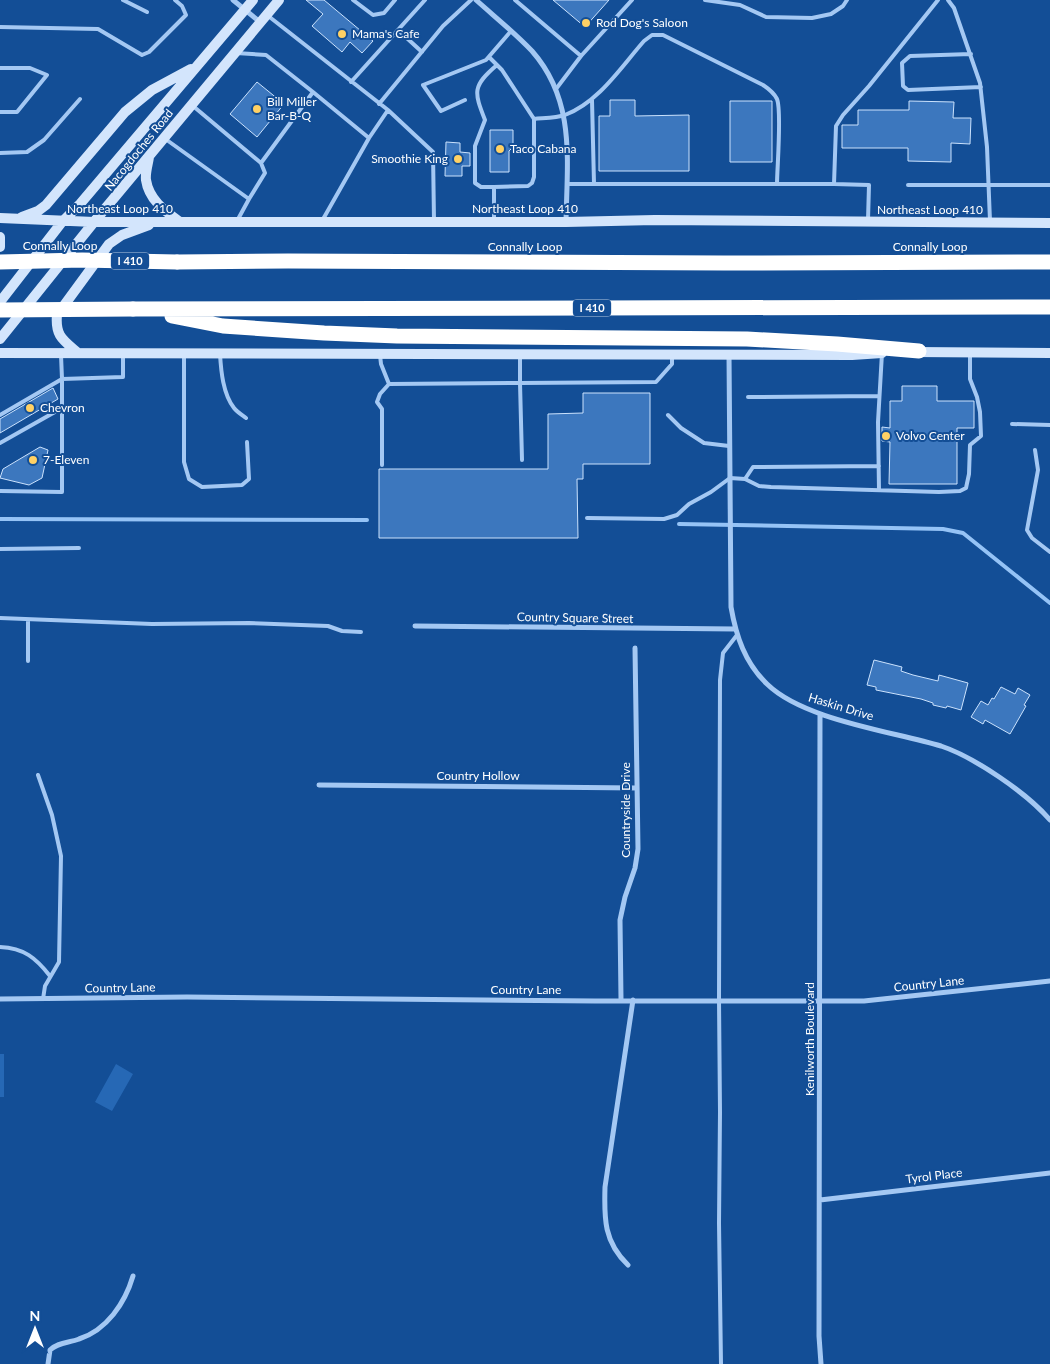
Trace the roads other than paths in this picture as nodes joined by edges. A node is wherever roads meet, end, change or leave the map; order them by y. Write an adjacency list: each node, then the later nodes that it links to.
1 (123, 0): 18 (lane)
2 (175, 0): 20 (lane)
3 (233, 0): 17 (street)
4 (253, 0): 17 (main road, Nacogdoches Road)
5 (279, 0): 19 (main road, Nacogdoches Road)
6 (353, 0): 7 (lane)
7 (395, 0)
8 (424, 0): 21 (lane)
9 (470, 0): 23 (lane)
10 (476, 0): 22 (street)
11 (516, 0): 26 (lane)
12 (632, 0): 26 (lane)
13 (705, 0): 14 (lane)
14 (847, 0)
15 (938, 0): 52 (lane)
16 (948, 0): 25 (lane)
17 (245, 10): 19 (street); 29 (main road, Nacogdoches Road)
18 (147, 12)
19 (263, 19): 24 (main road, Nacogdoches Road); 31 (lane)
20 (0, 27)
21 (398, 30): 23 (lane); 31 (lane)
22 (511, 31): 27 (lane); 33 (street)
23 (422, 52): 38 (lane)
24 (236, 54): 34 (lane); 39 (main road, Nacogdoches Road)
25 (971, 54): 32 (lane); 32 (lane)
26 (581, 56): 33 (lane)
27 (488, 57): 28 (lane); 36 (lane)
28 (497, 65): 43 (lane); 56 (lane)
29 (197, 66): 59 (main road); 64 (main road, Nacogdoches Road)
30 (0, 68): 41 (lane)
31 (351, 82): 38 (lane)
32 (981, 87): 54 (lane)
33 (556, 89): 42 (street)
34 (313, 92): 45 (lane); 48 (lane)
35 (80, 99): 46 (lane)
36 (465, 100)
37 (592, 100): 42 (lane); 50 (lane); 51 (lane)
38 (379, 104): 40 (lane)
39 (192, 105): 44 (main road, Nacogdoches Road); 48 (lane)
40 (388, 110): 45 (lane); 62 (lane)
41 (0, 112)
42 (564, 115): 43 (lane); 49 (street)
43 (534, 119): 56 (lane)
44 (164, 138): 47 (main road, Nacogdoches Road); 57 (lane)
45 (369, 138): 61 (lane)
46 (0, 153)
47 (149, 157): 65 (main road, Nacogdoches Road); 67 (main road)
48 (261, 163): 57 (lane)
49 (567, 184): 50 (lane); 68 (street)
50 (594, 184): 51 (lane)
51 (777, 184): 52 (lane)
52 (834, 184): 69 (lane)
53 (908, 185): 54 (lane)
54 (989, 185): 55 (lane); 70 (lane)
55 (1050, 185)
56 (494, 187): 63 (lane)
57 (249, 199): 60 (lane)
58 (0, 218): 59 (main road, Northeast Loop 410)
59 (16, 219): 64 (main road, Northeast Loop 410)
60 (237, 221): 61 (main road, Northeast Loop 410); 67 (main road, Northeast Loop 410)
61 (322, 221): 62 (main road, Northeast Loop 410)
62 (434, 221): 63 (main road, Northeast Loop 410)
63 (494, 221): 68 (main road, Northeast Loop 410)
64 (62, 222): 65 (main road, Northeast Loop 410); 78 (main road, Nacogdoches Road)
65 (94, 222): 66 (main road, Northeast Loop 410); 82 (main road, Nacogdoches Road)
66 (157, 222): 67 (main road, Northeast Loop 410); 87 (main road)
67 (180, 222)
68 (566, 222): 69 (main road, Northeast Loop 410)
69 (868, 222): 70 (main road, Northeast Loop 410)
70 (990, 223): 71 (main road, Northeast Loop 410)
71 (1050, 223)
72 (0, 237): 73 (main road)
73 (0, 247)
74 (0, 253): 75 (highway, bridge)
75 (82, 260): 76 (highway, Connally Loop / I 410, bridge); 77 (highway, Connally Loop / I 410, bridge)
76 (0, 262)
77 (1050, 262)
78 (0, 302)
79 (1050, 307): 80 (highway, I 410)
80 (133, 309): 81 (highway, I 410, bridge); 83 (highway)
81 (0, 310)
82 (0, 339)
83 (919, 351): 84 (main road); 90 (main road)
84 (970, 352): 91 (main road); 117 (lane)
85 (0, 353): 86 (main road)
86 (60, 353): 87 (main road); 97 (lane)
87 (78, 353): 88 (main road)
88 (123, 353): 89 (main road); 97 (lane)
89 (184, 353): 92 (main road); 108 (lane)
90 (882, 353): 96 (main road); 100 (lane)
91 (1050, 353)
92 (220, 354): 93 (main road); 105 (lane)
93 (380, 354): 94 (main road); 98 (lane)
94 (520, 354): 95 (main road); 99 (lane)
95 (672, 354): 96 (main road); 99 (lane)
96 (729, 354): 110 (street, Haskin Drive)
97 (62, 380): 102 (lane); 103 (lane)
98 (389, 384): 99 (lane); 113 (lane)
99 (520, 384): 112 (lane)
100 (879, 396): 101 (lane); 114 (lane)
101 (748, 397)
102 (62, 408): 109 (lane); 118 (lane)
103 (0, 415)
104 (668, 415): 110 (lane)
105 (246, 418)
106 (1012, 424): 107 (lane)
107 (1050, 425)
108 (247, 442)
109 (0, 443)
110 (730, 446): 115 (street, Haskin Drive)
111 (1036, 450): 122 (lane)
112 (522, 460)
113 (382, 465)
114 (879, 466): 116 (lane); 117 (lane)
115 (730, 478): 116 (lane); 119 (lane); 127 (street, Haskin Drive)
116 (745, 479): 117 (lane)
117 (879, 490)
118 (0, 491)
119 (587, 518)
120 (79, 548): 121 (lane)
121 (0, 549)
122 (1050, 552)
123 (0, 618): 124 (lane)
124 (28, 620): 126 (lane); 129 (lane)
125 (415, 626): 127 (street, Country Square Street)
126 (361, 632)
127 (736, 632): 130 (street, Haskin Drive); 142 (lane)
128 (635, 648): 133 (street, Countryside Drive)
129 (28, 661)
130 (820, 714): 134 (street, Haskin Drive); 143 (street, Kenilworth Boulevard)
131 (38, 776): 136 (lane)
132 (319, 785): 133 (street, Country Hollow)
133 (637, 788): 140 (street, Countryside Drive)
134 (1050, 820)
135 (0, 947): 136 (lane)
136 (50, 976): 138 (lane)
137 (1050, 981): 143 (street, Country Lane)
138 (43, 998): 139 (street, Country Lane); 140 (street, Country Lane)
139 (0, 999)
140 (621, 999): 141 (street, Country Lane)
141 (633, 1000): 142 (street, Country Lane); 146 (street)
142 (719, 1000): 143 (street, Country Lane); 149 (lane)
143 (820, 1000): 145 (street, Kenilworth Boulevard)
144 (1050, 1173): 145 (street, Tyrol Place)
145 (820, 1200): 150 (street, Kenilworth Boulevard)
146 (628, 1265)
147 (133, 1276): 148 (street)
148 (48, 1364)
149 (721, 1364)
150 (820, 1364)

